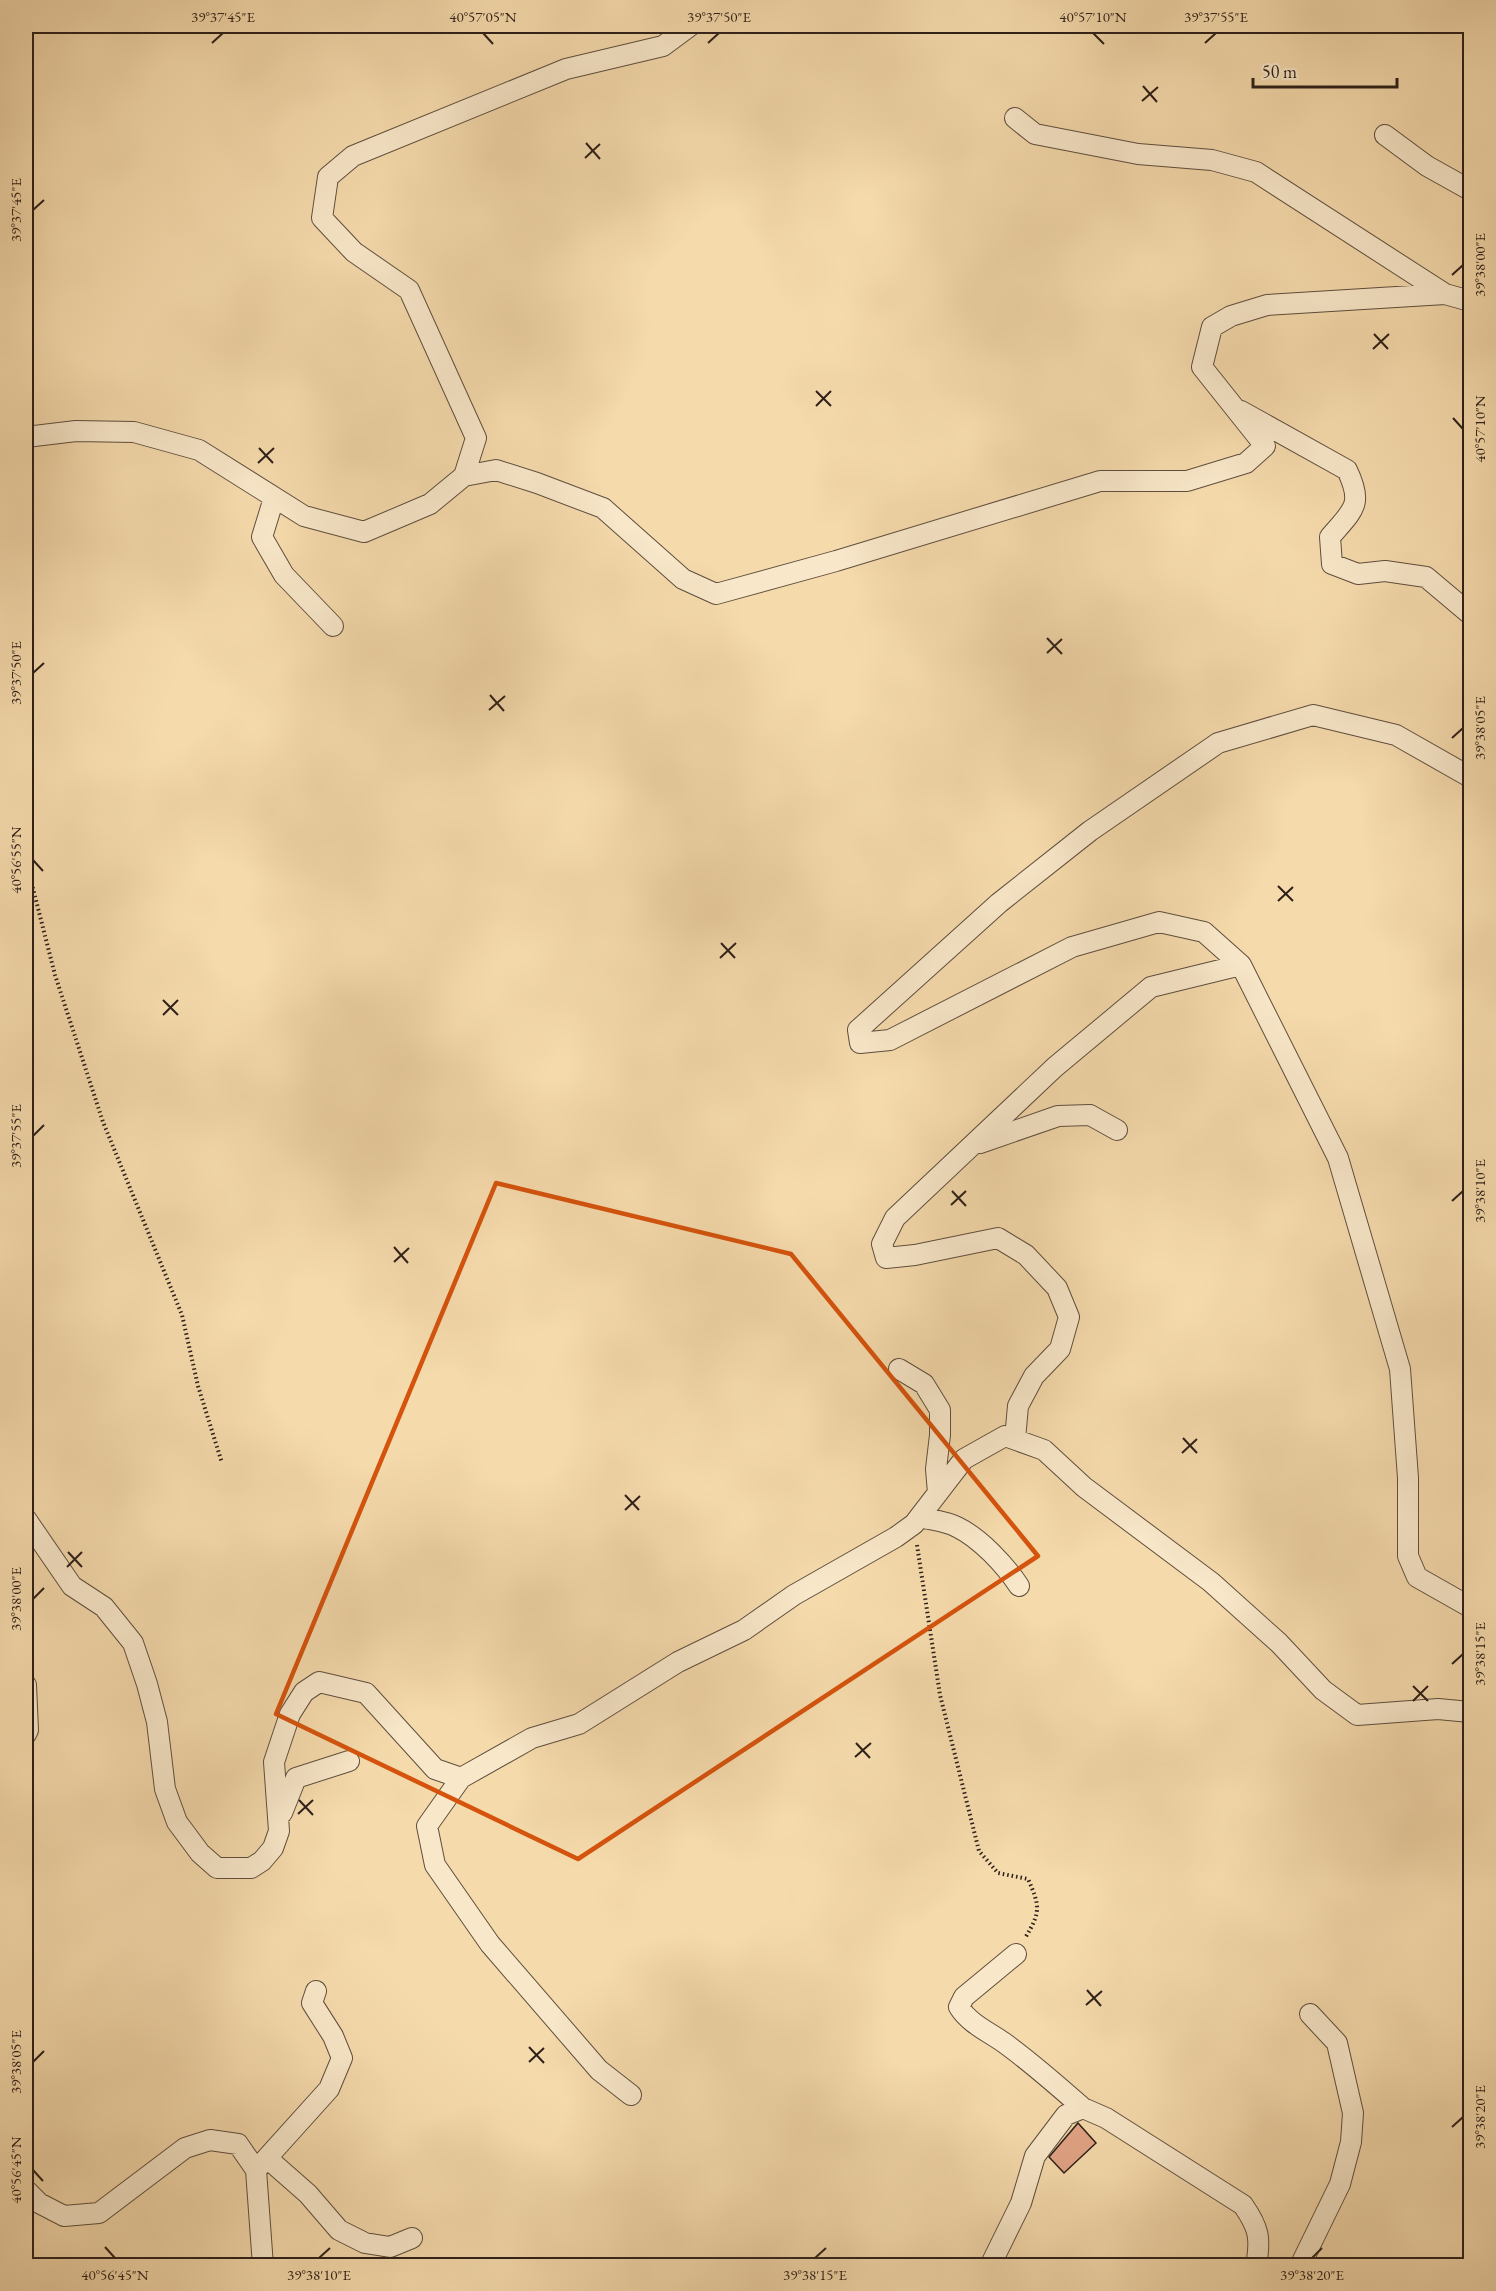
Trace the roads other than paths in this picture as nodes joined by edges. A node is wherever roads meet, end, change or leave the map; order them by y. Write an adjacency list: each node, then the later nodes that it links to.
1 (690, 26): 9 (street)
2 (1015, 118): 5 (street)
3 (1385, 135): 4 (street)
4 (1470, 190)
5 (1445, 294): 6 (street); 7 (street)
6 (1470, 301)
7 (1233, 406): 9 (street); 11 (street)
8 (26, 437): 10 (street)
9 (464, 476): 10 (street)
10 (274, 498): 12 (street)
11 (1470, 614)
12 (333, 626)
13 (1470, 777): 14 (street)
14 (1241, 965): 16 (street); 23 (street)
15 (1117, 1130): 16 (street)
16 (971, 1146): 18 (street)
17 (899, 1369): 19 (street)
18 (1015, 1439): 19 (street); 25 (street)
19 (938, 1493): 21 (street)
20 (26, 1519): 29 (street)
21 (917, 1520): 22 (street); 28 (street)
22 (1019, 1586)
23 (1470, 1607)
24 (26, 1685): 26 (street)
25 (1470, 1712)
26 (26, 1734)
27 (349, 1761): 29 (street)
28 (461, 1778): 29 (street); 33 (street)
29 (279, 1822)
30 (1016, 1954): 34 (street)
31 (316, 1990): 35 (street)
32 (1310, 2014): 41 (street)
33 (631, 2095)
34 (1083, 2108): 39 (street); 40 (street)
35 (261, 2164): 36 (street); 37 (street); 38 (street)
36 (26, 2190)
37 (412, 2238)
38 (263, 2265)
39 (990, 2265)
40 (1256, 2265)
41 (1300, 2265)

